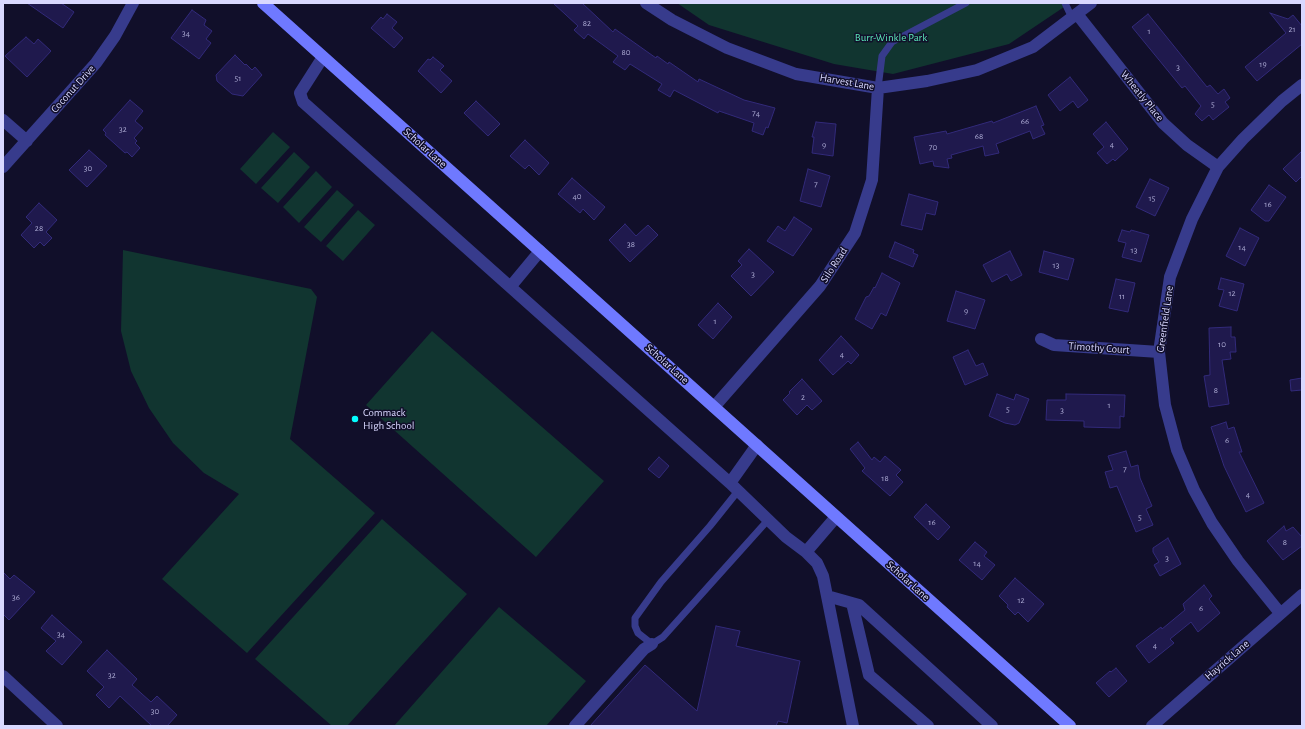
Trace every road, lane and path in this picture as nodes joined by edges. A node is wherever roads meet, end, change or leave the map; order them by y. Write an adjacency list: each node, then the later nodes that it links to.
1 (133, 3): 12 (street, Coconut Drive)
2 (263, 3): 8 (street, Scholar Lane)
3 (646, 3): 10 (street, Harvest Lane)
4 (966, 3): 10 (lane)
5 (1065, 3): 7 (lane)
6 (1091, 3): 7 (street, Harvest Lane)
7 (1075, 16): 10 (street, Harvest Lane); 14 (street, Wheatly Place)
8 (323, 57): 15 (street, Scholar Lane); 16 (street)
9 (1302, 85): 14 (street, Greenfield Lane)
10 (878, 88): 19 (street, Silo Road)
11 (3, 120): 12 (street)
12 (27, 141): 13 (street, Coconut Drive)
13 (3, 167)
14 (1218, 167): 18 (street, Greenfield Lane)
15 (540, 251): 16 (street); 19 (street, Scholar Lane)
16 (511, 286): 21 (street)
17 (1040, 339): 18 (street, Timothy Court)
18 (1159, 352): 28 (street, Greenfield Lane)
19 (714, 407): 20 (street, Scholar Lane)
20 (757, 445): 21 (street); 22 (street, Scholar Lane)
21 (734, 487): 23 (street); 29 (lane)
22 (836, 516): 24 (street); 36 (street, Scholar Lane)
23 (768, 520): 24 (street); 29 (lane)
24 (806, 552): 26 (street)
25 (1302, 595): 28 (street, Hayrick Lane)
26 (827, 596): 27 (street); 33 (street)
27 (852, 603): 34 (street); 35 (street)
28 (1280, 613): 37 (street, Hayrick Lane)
29 (652, 644): 32 (street)
30 (3, 676): 31 (street)
31 (57, 726)
32 (575, 726)
33 (853, 726)
34 (928, 726)
35 (992, 726)
36 (1070, 726)
37 (1152, 726)

